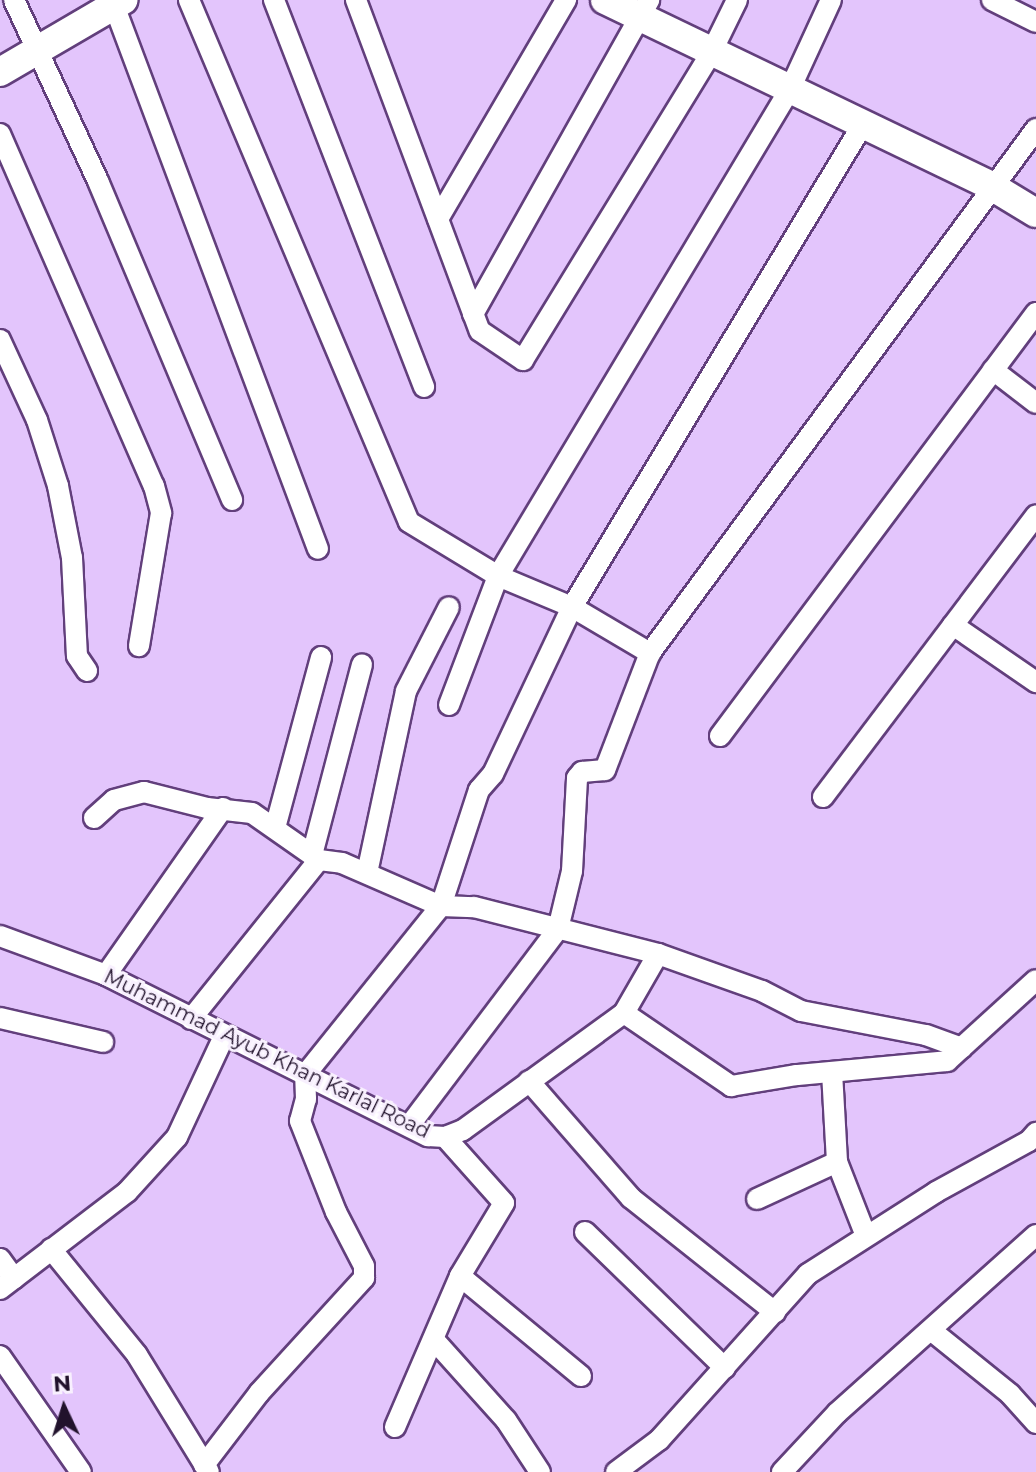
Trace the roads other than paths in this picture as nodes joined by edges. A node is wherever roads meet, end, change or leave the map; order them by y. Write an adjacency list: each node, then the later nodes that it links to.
1 (14, 0): 13 (street)
2 (189, 0): 32 (street)
3 (274, 0): 27 (street)
4 (356, 0): 22 (street)
5 (566, 0): 22 (street)
6 (605, 0): 11 (street)
7 (737, 0): 14 (street)
8 (831, 0): 16 (street)
9 (992, 0): 12 (street)
10 (117, 2): 13 (street); 31 (street)
11 (645, 9): 14 (street); 24 (street)
12 (1036, 22)
13 (38, 50): 15 (street); 29 (street)
14 (712, 51): 16 (street); 24 (street)
15 (0, 72)
16 (790, 89): 17 (street); 32 (street)
17 (863, 124): 20 (street); 34 (street)
18 (1036, 129): 20 (street)
19 (0, 134): 36 (street)
20 (993, 187): 21 (street); 37 (street)
21 (1036, 213)
22 (438, 219): 24 (street)
23 (1036, 313): 26 (street)
24 (473, 314)
25 (0, 340): 40 (street)
26 (993, 370): 28 (street); 43 (street)
27 (424, 387)
28 (1036, 403)
29 (232, 500)
30 (1036, 515): 35 (street)
31 (318, 549)
32 (498, 576): 34 (street); 42 (street)
33 (449, 607): 49 (street)
34 (572, 607): 37 (street); 50 (street)
35 (953, 625): 41 (street); 44 (street)
36 (139, 646)
37 (650, 653): 51 (street)
38 (321, 657): 47 (street)
39 (362, 664): 48 (street)
40 (87, 671)
41 (1036, 682)
42 (449, 705)
43 (720, 736)
44 (823, 797)
45 (223, 808): 46 (street); 47 (street); 54 (street)
46 (94, 818)
47 (275, 828): 48 (street)
48 (315, 858): 49 (street); 58 (street)
49 (367, 873): 50 (street)
50 (441, 906): 51 (street); 63 (street)
51 (558, 929): 53 (street); 65 (street)
52 (0, 936): 54 (street, Muhammad Ayub Khan Karlal Road)
53 (658, 954): 56 (street, Muhammad Ayub Khan Karlal Road); 61 (street)
54 (106, 975): 58 (street, Muhammad Ayub Khan Karlal Road)
55 (1036, 980): 61 (street)
56 (624, 1013): 62 (street); 64 (street, Muhammad Ayub Khan Karlal Road)
57 (0, 1018): 60 (street)
58 (191, 1019): 59 (street, Muhammad Ayub Khan Karlal Road)
59 (224, 1036): 63 (street, Muhammad Ayub Khan Karlal Road); 73 (street)
60 (103, 1042)
61 (962, 1048): 62 (street)
62 (832, 1072): 68 (street)
63 (305, 1075): 65 (street, Muhammad Ayub Khan Karlal Road); 85 (street)
64 (529, 1081): 67 (street, Muhammad Ayub Khan Karlal Road); 77 (street)
65 (409, 1126): 67 (street, Muhammad Ayub Khan Karlal Road)
66 (1036, 1133): 72 (street)
67 (445, 1137): 75 (street)
68 (837, 1162): 69 (street); 72 (street)
69 (757, 1199)
70 (585, 1232): 81 (street)
71 (1036, 1235): 78 (street)
72 (866, 1236): 77 (street)
73 (51, 1249): 76 (street); 85 (street)
74 (0, 1259): 76 (street)
75 (460, 1276): 79 (street); 82 (street)
76 (7, 1283)
77 (775, 1312): 81 (street)
78 (932, 1331): 83 (street); 89 (street)
79 (435, 1341): 84 (street); 87 (street)
80 (0, 1356): 86 (street)
81 (725, 1368): 88 (street)
82 (581, 1376)
83 (1036, 1423)
84 (395, 1427)
85 (206, 1468)
86 (81, 1472)
87 (540, 1472)
88 (616, 1472)
89 (782, 1472)

